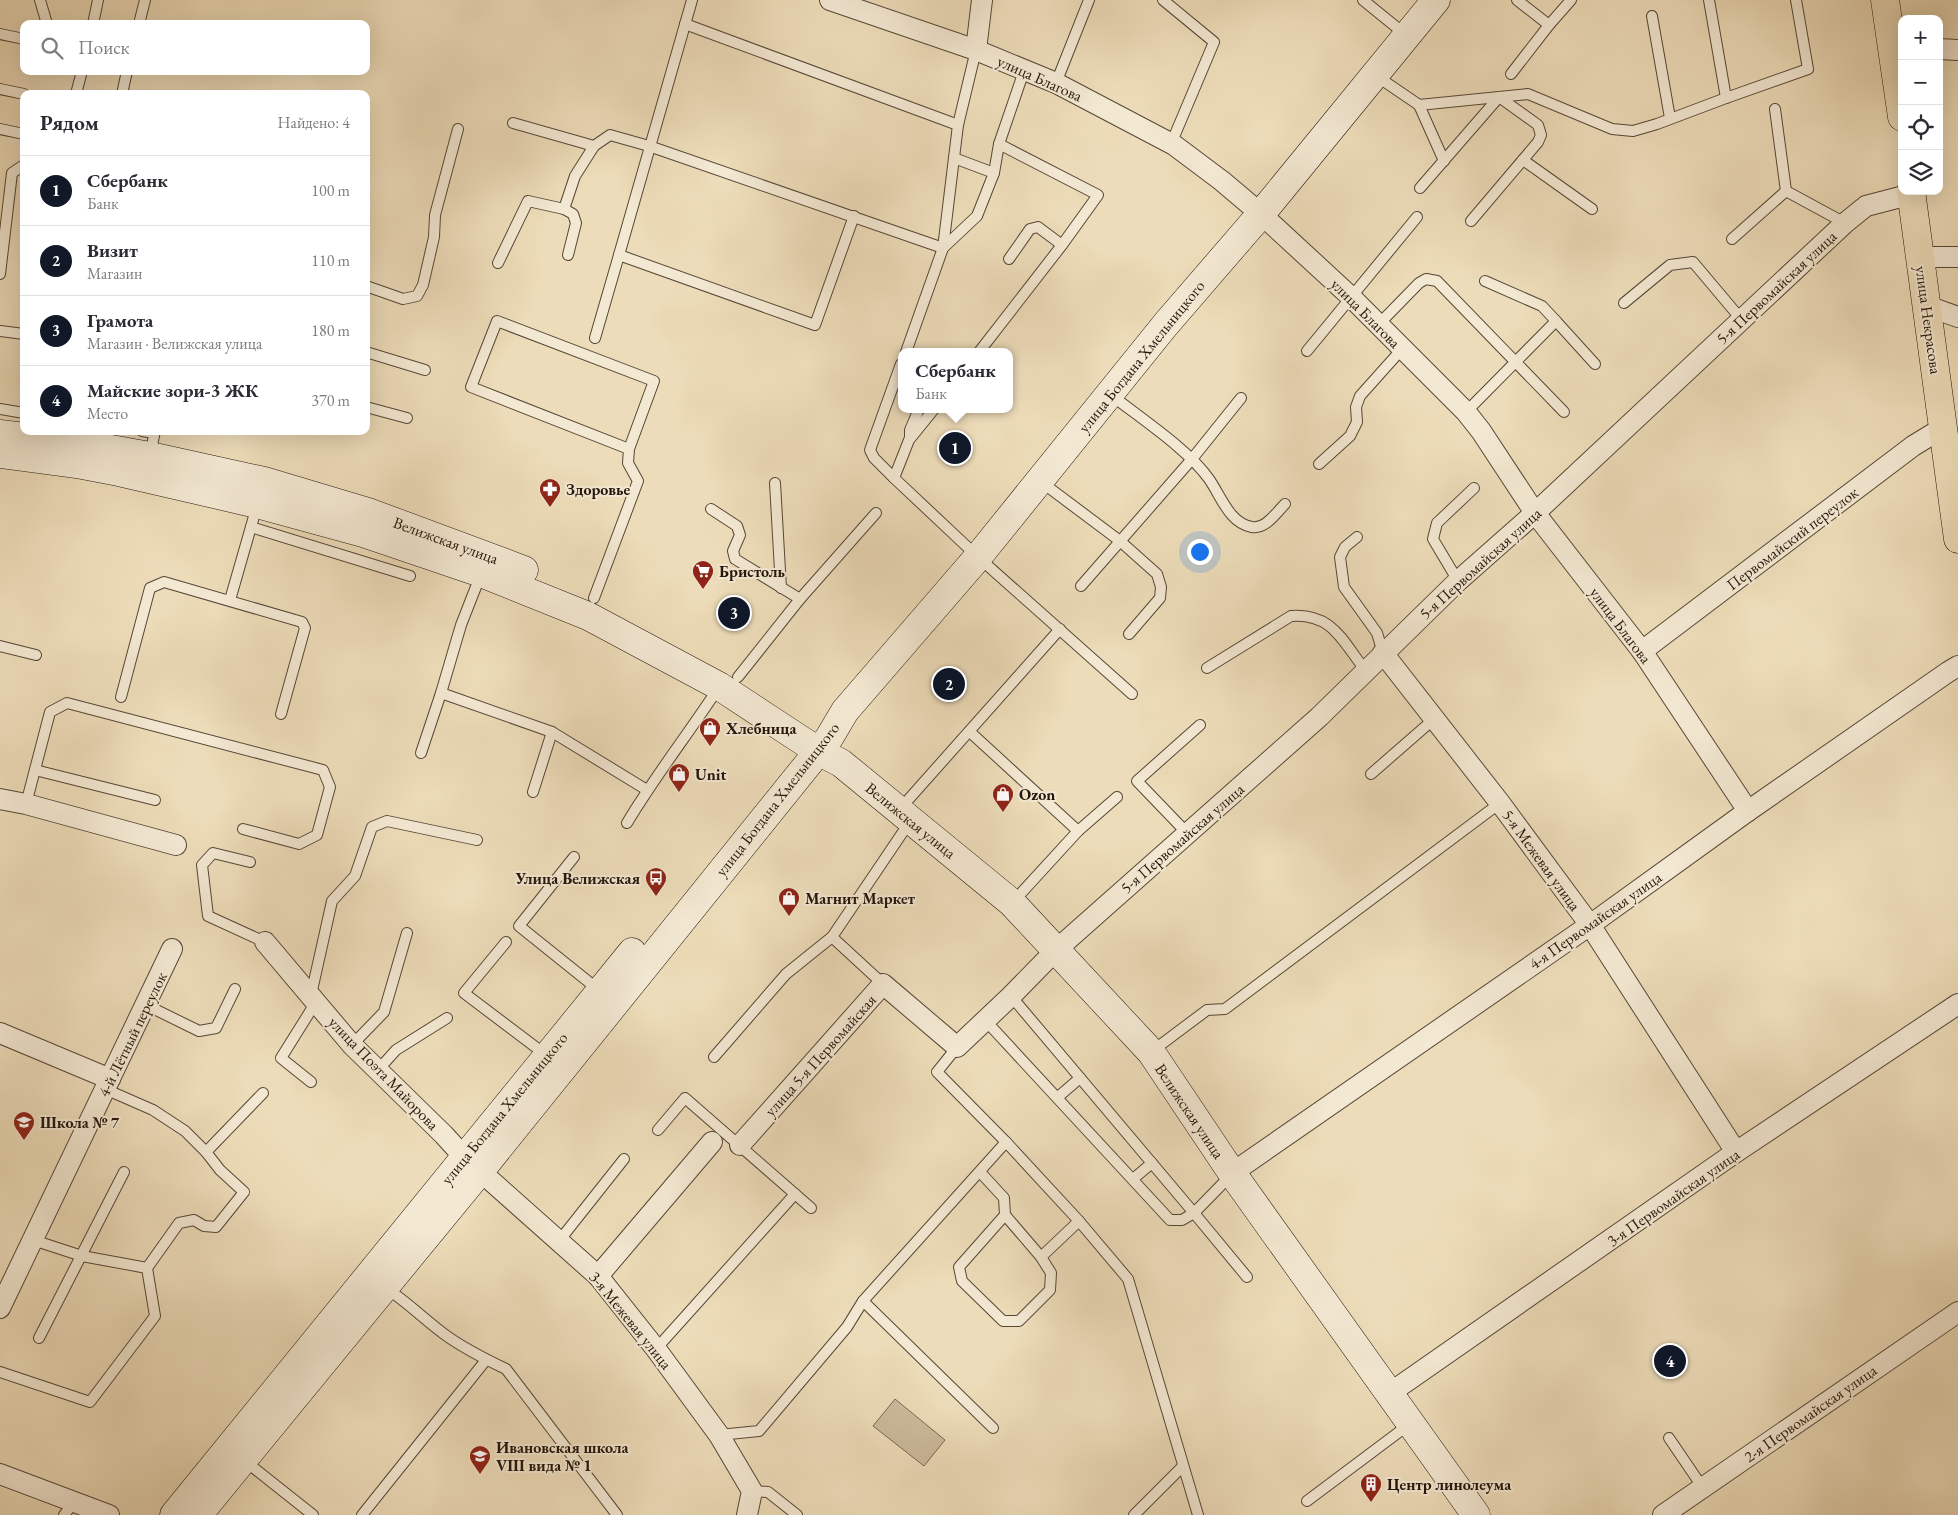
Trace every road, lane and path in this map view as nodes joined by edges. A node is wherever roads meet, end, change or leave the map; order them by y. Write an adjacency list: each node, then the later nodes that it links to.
1 (40, 0): 17 (lane)
2 (98, 0): 18 (lane)
3 (145, 0): 19 (lane)
4 (692, 0): 20 (lane)
5 (830, 0): 27 (street, улица Благова)
6 (982, 0): 27 (street)
7 (1089, 0): 34 (lane)
8 (1163, 0): 51 (lane)
9 (1363, 0): 23 (lane)
10 (1436, 0): 23 (main road, улица Богдана Хмельницкого)
11 (1517, 0): 21 (lane)
12 (1571, 0): 21 (lane)
13 (1709, 0): 40 (lane)
14 (1796, 0): 40 (lane)
15 (1885, 0): 25 (main road)
16 (1652, 16): 44 (lane)
17 (47, 20)
18 (94, 20)
19 (140, 20)
20 (685, 24): 46 (lane); 53 (lane)
21 (1549, 25): 30 (lane)
22 (0, 34): 24 (lane)
23 (1407, 36): 33 (main road, улица Богдана Хмельницкого)
24 (20, 38)
25 (1897, 47): 42 (main road)
26 (1943, 49): 28 (street)
27 (976, 50): 29 (street, улица Благова); 46 (lane)
28 (1958, 50)
29 (1024, 71): 34 (street, улица Благова); 50 (lane)
30 (1511, 74)
31 (81, 75): 36 (lane)
32 (127, 75): 37 (lane)
33 (1375, 75): 41 (lane); 65 (main road, улица Богдана Хмельницкого)
34 (1056, 83): 51 (street, улица Благова)
35 (0, 89): 38 (lane)
36 (77, 90)
37 (123, 90)
38 (20, 93)
39 (1499, 97): 41 (lane); 44 (lane); 55 (lane); 56 (lane)
40 (1726, 98): 44 (lane)
41 (1419, 105): 56 (lane)
42 (1901, 105)
43 (1775, 109): 60 (lane)
44 (1670, 118)
45 (512, 123): 52 (lane)
46 (958, 125): 54 (lane)
47 (0, 129): 49 (lane)
48 (458, 129): 81 (lane)
49 (20, 133)
50 (999, 144): 58 (lane); 71 (lane)
51 (1172, 144): 65 (street, улица Благова)
52 (594, 146): 53 (lane); 63 (lane)
53 (649, 146): 66 (lane); 74 (lane)
54 (954, 158): 58 (lane); 72 (lane)
55 (1523, 160): 64 (lane); 68 (lane)
56 (1444, 161): 59 (lane)
57 (20, 168): 79 (lane)
58 (994, 173): 72 (lane)
59 (1420, 188)
60 (1786, 191): 69 (lane); 70 (lane)
61 (1904, 195): 69 (street, 5-я Первомайская улица)
62 (1911, 195): 75 (main road, улица Некрасова)
63 (564, 209): 73 (lane); 78 (lane)
64 (1592, 209)
65 (1261, 214): 82 (street, улица Благова); 101 (main road, улица Богдана Хмельницкого)
66 (854, 216): 72 (lane); 74 (lane)
67 (1417, 216): 82 (lane)
68 (1471, 221)
69 (1845, 223): 86 (street, 5-я Первомайская улица)
70 (1732, 239)
71 (1062, 245): 77 (lane); 93 (lane)
72 (943, 248): 92 (lane)
73 (568, 255)
74 (619, 255): 91 (lane)
75 (1920, 257): 76 (street); 84 (main road, улица Некрасова)
76 (1958, 258)
77 (1009, 259)
78 (498, 263)
79 (0, 274)
80 (1485, 281): 87 (lane)
81 (370, 287)
82 (1351, 297): 88 (street, улица Благова); 95 (lane)
83 (1624, 303): 86 (lane)
84 (1927, 306): 85 (street); 111 (main road, улица Некрасова)
85 (1958, 317)
86 (1740, 319): 127 (street, 5-я Первомайская улица)
87 (1556, 321): 97 (lane); 98 (lane)
88 (1378, 325): 94 (street, улица Благова); 97 (lane)
89 (0, 331): 90 (lane)
90 (20, 334)
91 (595, 338)
92 (907, 348)
93 (982, 348)
94 (1402, 349): 106 (street, улица Благова); 118 (lane)
95 (1307, 351)
96 (370, 353): 99 (lane)
97 (1515, 363): 106 (lane); 107 (lane)
98 (1595, 364)
99 (425, 370)
100 (898, 372): 119 (lane)
101 (1110, 394): 117 (lane); 120 (main road, улица Богдана Хмельницкого)
102 (1241, 398): 117 (lane)
103 (370, 408): 110 (lane)
104 (0, 409): 105 (lane)
105 (20, 412)
106 (1466, 412): 127 (street, улица Благова)
107 (1564, 412)
108 (917, 413): 114 (lane)
109 (931, 413): 114 (lane)
110 (407, 418)
111 (1944, 427): 129 (main road, улица Некрасова); 143 (street, Первомайский переулок)
112 (0, 434): 113 (main road, Велижская улица)
113 (150, 438): 123 (main road, Велижская улица)
114 (909, 440): 119 (lane)
115 (629, 448): 115 (lane); 137 (lane)
116 (0, 454): 123 (main road, Велижская улица)
117 (1192, 459): 124 (lane); 130 (lane)
118 (1319, 464)
119 (894, 478): 131 (lane)
120 (1039, 481): 130 (lane); 131 (main road, улица Богдана Хмельницкого)
121 (775, 483): 136 (lane)
122 (1474, 488): 134 (lane)
123 (259, 499): 132 (main road, Велижская улица); 133 (lane); 137 (main road, Велижская улица); 139 (lane)
124 (1285, 504)
125 (711, 509): 136 (lane)
126 (876, 513): 138 (lane)
127 (1535, 513): 134 (street, 5-я Первомайская улица); 143 (street, улица Благова)
128 (1357, 538): 144 (lane)
129 (1958, 538)
130 (1120, 541): 135 (lane); 141 (lane)
131 (978, 557): 140 (lane); 158 (main road, улица Богдана Хмельницкого)
132 (481, 573): 149 (main road, Велижская улица); 150 (lane)
133 (410, 576)
134 (1458, 581): 144 (street, 5-я Первомайская улица)
135 (1081, 586)
136 (782, 588): 138 (lane)
137 (594, 598): 149 (main road, Велижская улица)
138 (800, 599): 149 (lane)
139 (230, 600): 152 (lane); 153 (lane)
140 (1060, 629): 151 (lane); 157 (lane)
141 (1129, 634)
142 (0, 646): 145 (lane)
143 (1642, 651): 169 (street, улица Благова)
144 (1383, 653): 148 (street, 5-я Первомайская улица); 154 (street, 5-я Межевая улица)
145 (36, 655)
146 (1958, 666): 169 (street, 4-я Первомайская улица)
147 (1207, 668): 148 (lane)
148 (1366, 671): 174 (street, 5-я Первомайская улица)
149 (728, 682): 158 (main road, Велижская улица); 162 (lane)
150 (441, 693): 156 (lane); 159 (lane)
151 (1132, 694)
152 (121, 697)
153 (281, 714)
154 (1434, 719): 161 (lane); 167 (street, 5-я Межевая улица)
155 (1200, 725): 174 (lane)
156 (552, 732): 162 (lane); 163 (lane)
157 (970, 732): 170 (lane); 173 (lane)
158 (822, 745): 170 (main road, Велижская улица); 189 (main road, улица Богдана Хмельницкого); 216 (main road, улица Богдана Хмельницкого)
159 (421, 753)
160 (35, 770): 166 (lane); 168 (lane); 172 (lane)
161 (1371, 774)
162 (647, 790): 171 (lane)
163 (533, 792)
164 (1117, 797): 173 (lane)
165 (0, 799): 168 (street)
166 (155, 800)
167 (1500, 803): 180 (street, 5-я Межевая улица); 199 (lane)
168 (26, 804): 176 (street)
169 (1748, 811): 180 (street, 4-я Первомайская улица)
170 (905, 814): 179 (main road, Велижская улица); 182 (lane)
171 (627, 823)
172 (243, 829)
173 (1078, 831): 179 (lane)
174 (1187, 833): 186 (street, 5-я Первомайская улица)
175 (477, 840): 191 (lane)
176 (176, 845)
177 (574, 857): 189 (lane)
178 (250, 862): 183 (lane)
179 (1012, 903): 186 (main road, Велижская улица)
180 (1590, 925): 213 (street, 5-я Межевая улица); 219 (street, 4-я Первомайская улица)
181 (407, 933): 197 (lane)
182 (832, 937): 187 (lane); 201 (lane)
183 (265, 942): 191 (street, улица Поэта Майорова)
184 (506, 942): 200 (lane)
185 (172, 949): 193 (street, 4-й Лётный переулок)
186 (1056, 950): 190 (street); 199 (main road, Велижская улица)
187 (883, 984): 198 (street, улица 5-я Первомайская); 211 (street, улица 5-я Первомайская)
188 (235, 989): 193 (lane)
189 (600, 991): 200 (main road, улица Богдана Хмельницкого)
190 (1011, 996): 195 (street); 203 (lane)
191 (314, 999): 197 (street, улица Поэта Майорова); 204 (lane)
192 (1958, 1004): 213 (street, 3-я Первомайская улица)
193 (146, 1005): 205 (street, 4-й Лётный переулок)
194 (448, 1018): 202 (lane)
195 (985, 1020): 198 (street); 207 (lane)
196 (0, 1033): 205 (street)
197 (352, 1045): 202 (street, улица Поэта Майорова)
198 (957, 1047): 210 (lane)
199 (1150, 1052): 219 (main road, Велижская улица)
200 (547, 1056): 216 (main road, улица Богдана Хмельницкого)
201 (714, 1057)
202 (378, 1070): 216 (street, улица Поэта Майорова)
203 (1080, 1078): 207 (lane); 215 (lane)
204 (311, 1082)
205 (108, 1084): 212 (lane); 226 (street, 4-й Лётный переулок)
206 (263, 1093): 212 (lane)
207 (1058, 1097): 220 (lane)
208 (658, 1130): 211 (lane)
209 (712, 1142): 231 (street)
210 (1006, 1142): 218 (lane); 225 (lane)
211 (740, 1145): 221 (lane)
212 (206, 1152): 230 (lane)
213 (1736, 1152): 241 (street, 3-я Первомайская улица)
214 (624, 1158): 227 (lane)
215 (1152, 1163): 220 (lane); 223 (lane)
216 (472, 1164): 227 (street, 3-я Межевая улица); 233 (main road, улица Богдана Хмельницкого); 254 (main road, улица Богдана Хмельницкого)
217 (124, 1172): 228 (lane)
218 (980, 1172): 224 (lane); 234 (lane)
219 (1232, 1173): 223 (lane); 241 (main road, Велижская улица)
220 (1133, 1179): 223 (lane)
221 (796, 1194): 222 (lane); 238 (lane)
222 (811, 1208)
223 (1194, 1213): 232 (lane)
224 (1005, 1215): 229 (lane); 229 (lane)
225 (1079, 1221): 229 (lane); 247 (lane)
226 (33, 1240): 228 (lane); 235 (street, 4-й Лётный переулок)
227 (559, 1241): 231 (street, 3-я Межевая улица)
228 (82, 1256): 230 (lane); 237 (lane)
229 (1041, 1257)
230 (147, 1268): 240 (lane)
231 (598, 1276): 238 (street, 3-я Межевая улица)
232 (1247, 1277)
233 (384, 1287): 239 (lane); 246 (main road, улица Богдана Хмельницкого)
234 (863, 1301): 243 (lane); 244 (lane)
235 (0, 1308)
236 (1958, 1312): 249 (street, 2-я Первомайская улица)
237 (39, 1338)
238 (656, 1349): 244 (street, 3-я Межевая улица)
239 (486, 1360): 257 (lane); 258 (lane)
240 (0, 1372)
241 (1390, 1394): 242 (main road, Велижская улица)
242 (1412, 1423): 251 (lane); 263 (main road, Велижская улица)
243 (993, 1428)
244 (719, 1435): 250 (street, 3-я Межевая улица)
245 (1669, 1438): 249 (lane)
246 (244, 1460): 255 (main road, улица Богдана Хмельницкого); 256 (lane)
247 (1182, 1467): 261 (lane); 262 (lane)
248 (0, 1474): 252 (street)
249 (1703, 1488): 264 (street, 2-я Первомайская улица)
250 (752, 1491): 259 (street); 260 (lane)
251 (1307, 1501)
252 (70, 1508): 253 (street)
253 (109, 1515)
254 (174, 1515)
255 (198, 1515)
256 (312, 1515)
257 (362, 1515)
258 (617, 1515)
259 (747, 1515)
260 (797, 1515)
261 (1134, 1515)
262 (1198, 1515)
263 (1476, 1515)
264 (1663, 1515)

